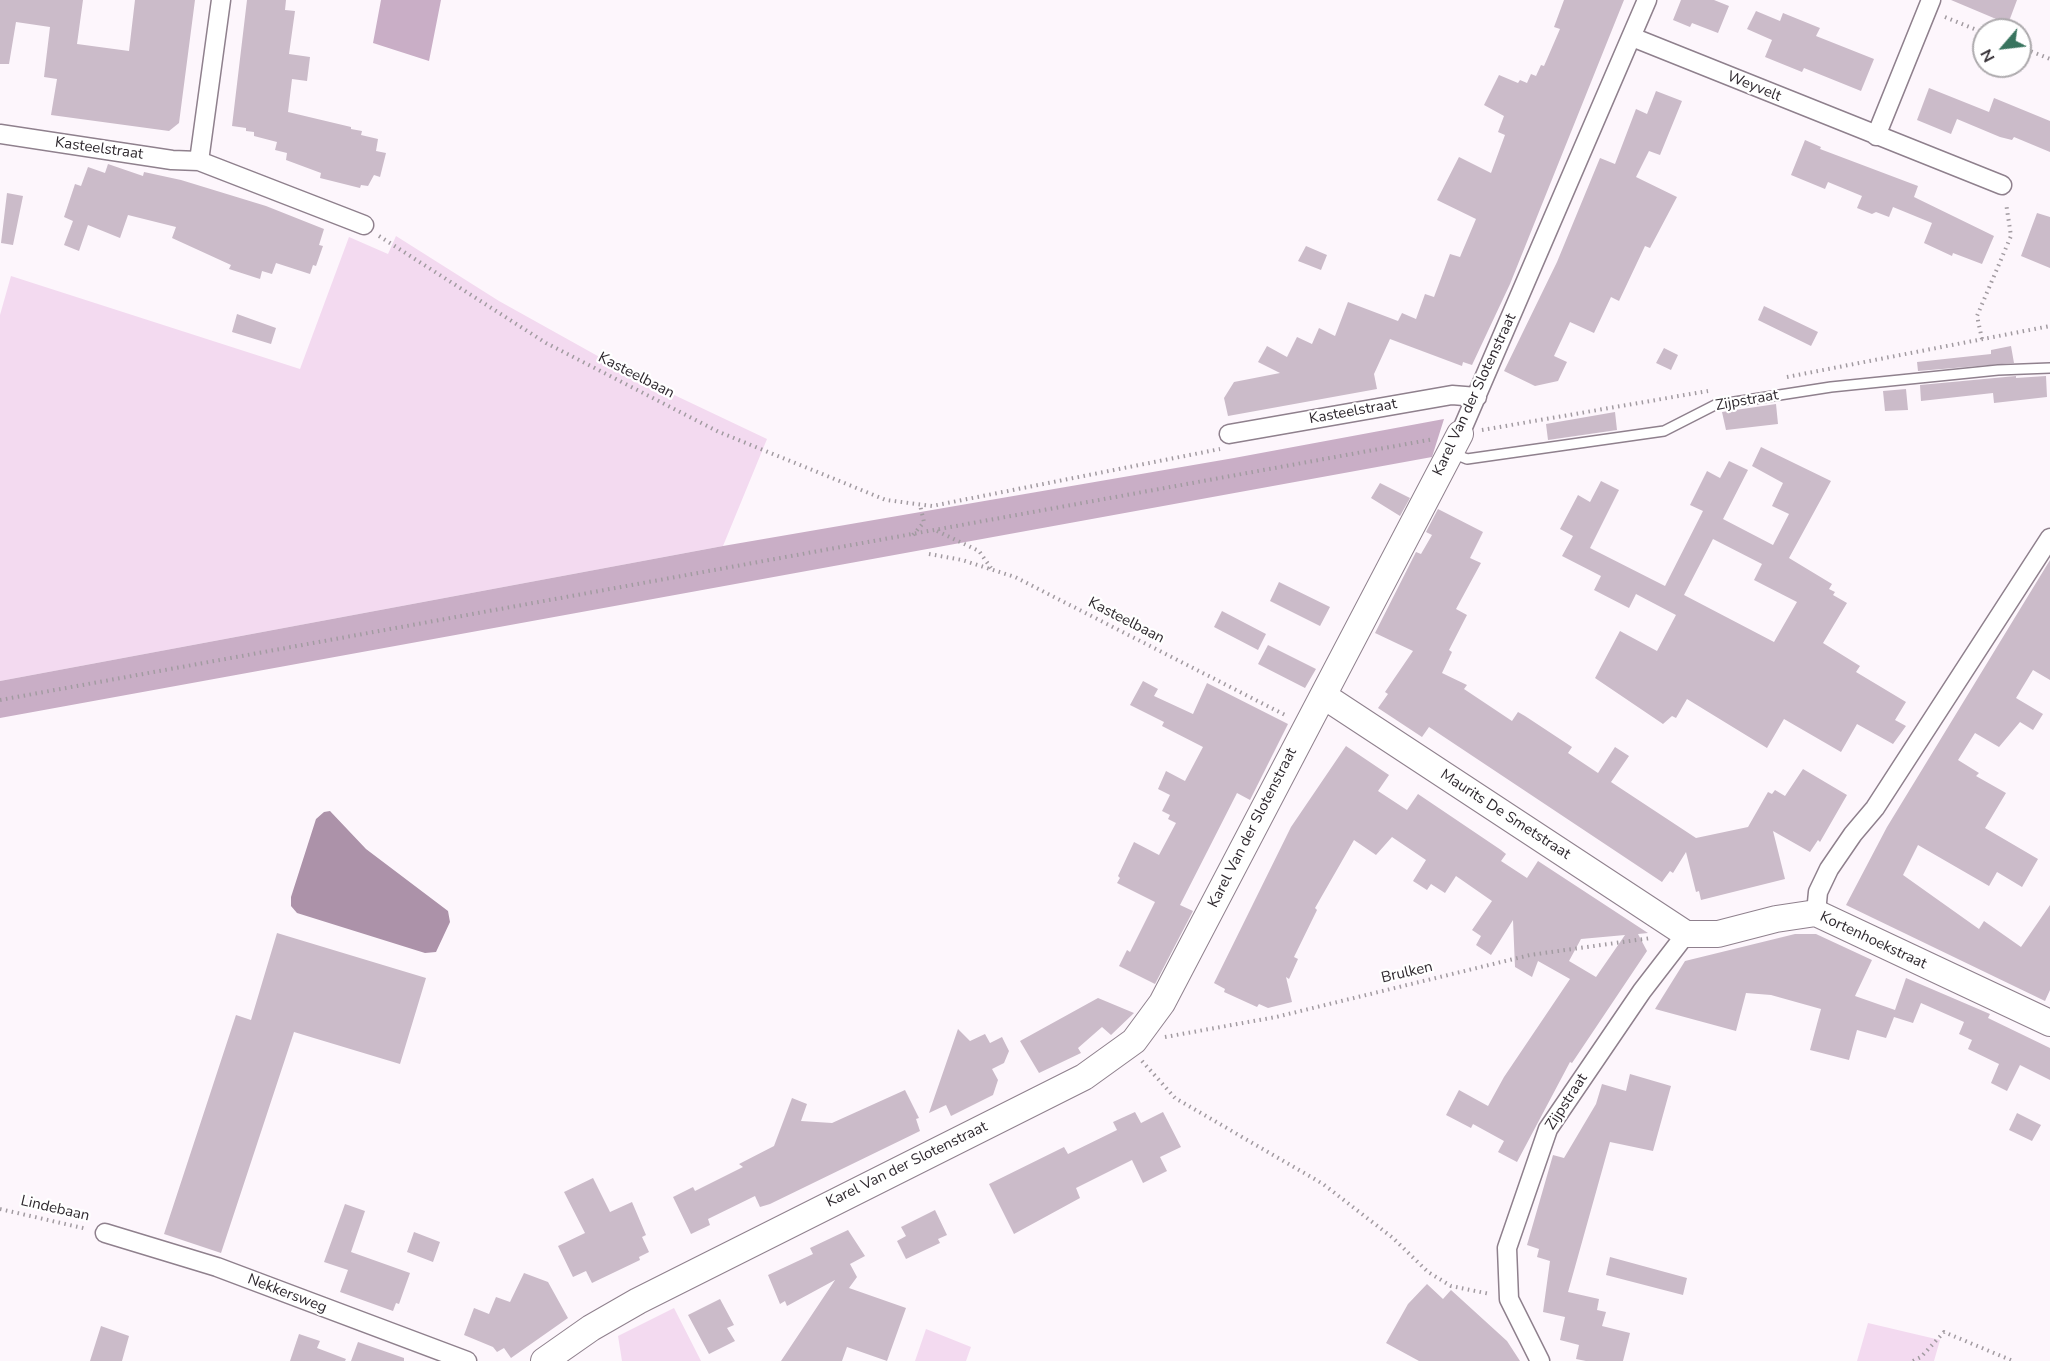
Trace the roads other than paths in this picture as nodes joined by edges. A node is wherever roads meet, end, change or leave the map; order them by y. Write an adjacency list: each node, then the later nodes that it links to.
1 (221, 0): 7 (street)
2 (1647, 0): 4 (street, Karel Van der Slotenstraat)
3 (1929, 5): 6 (street)
4 (1632, 38): 6 (street, Weyvelt); 11 (street, Karel Van der Slotenstraat)
5 (0, 135): 7 (street, Kasteelstraat)
6 (1876, 136): 8 (street, Weyvelt)
7 (199, 161): 9 (street, Kasteelstraat)
8 (2002, 185)
9 (364, 225)
10 (2050, 368): 13 (lane, Zijpstraat)
11 (1477, 397): 12 (street, Kasteelstraat); 13 (street, Karel Van der Slotenstraat)
12 (1229, 434)
13 (1455, 443): 15 (street, Karel Van der Slotenstraat)
14 (2050, 538): 16 (street)
15 (1324, 696): 17 (street, Maurits De Smetstraat); 21 (street, Karel Van der Slotenstraat)
16 (1816, 913): 17 (street, Kortenhoekstraat); 18 (street, Kortenhoekstraat)
17 (1686, 934): 22 (street, Zijpstraat)
18 (2050, 1023)
19 (105, 1233): 20 (street, Nekkersweg)
20 (467, 1361)
21 (544, 1361)
22 (1540, 1361)

